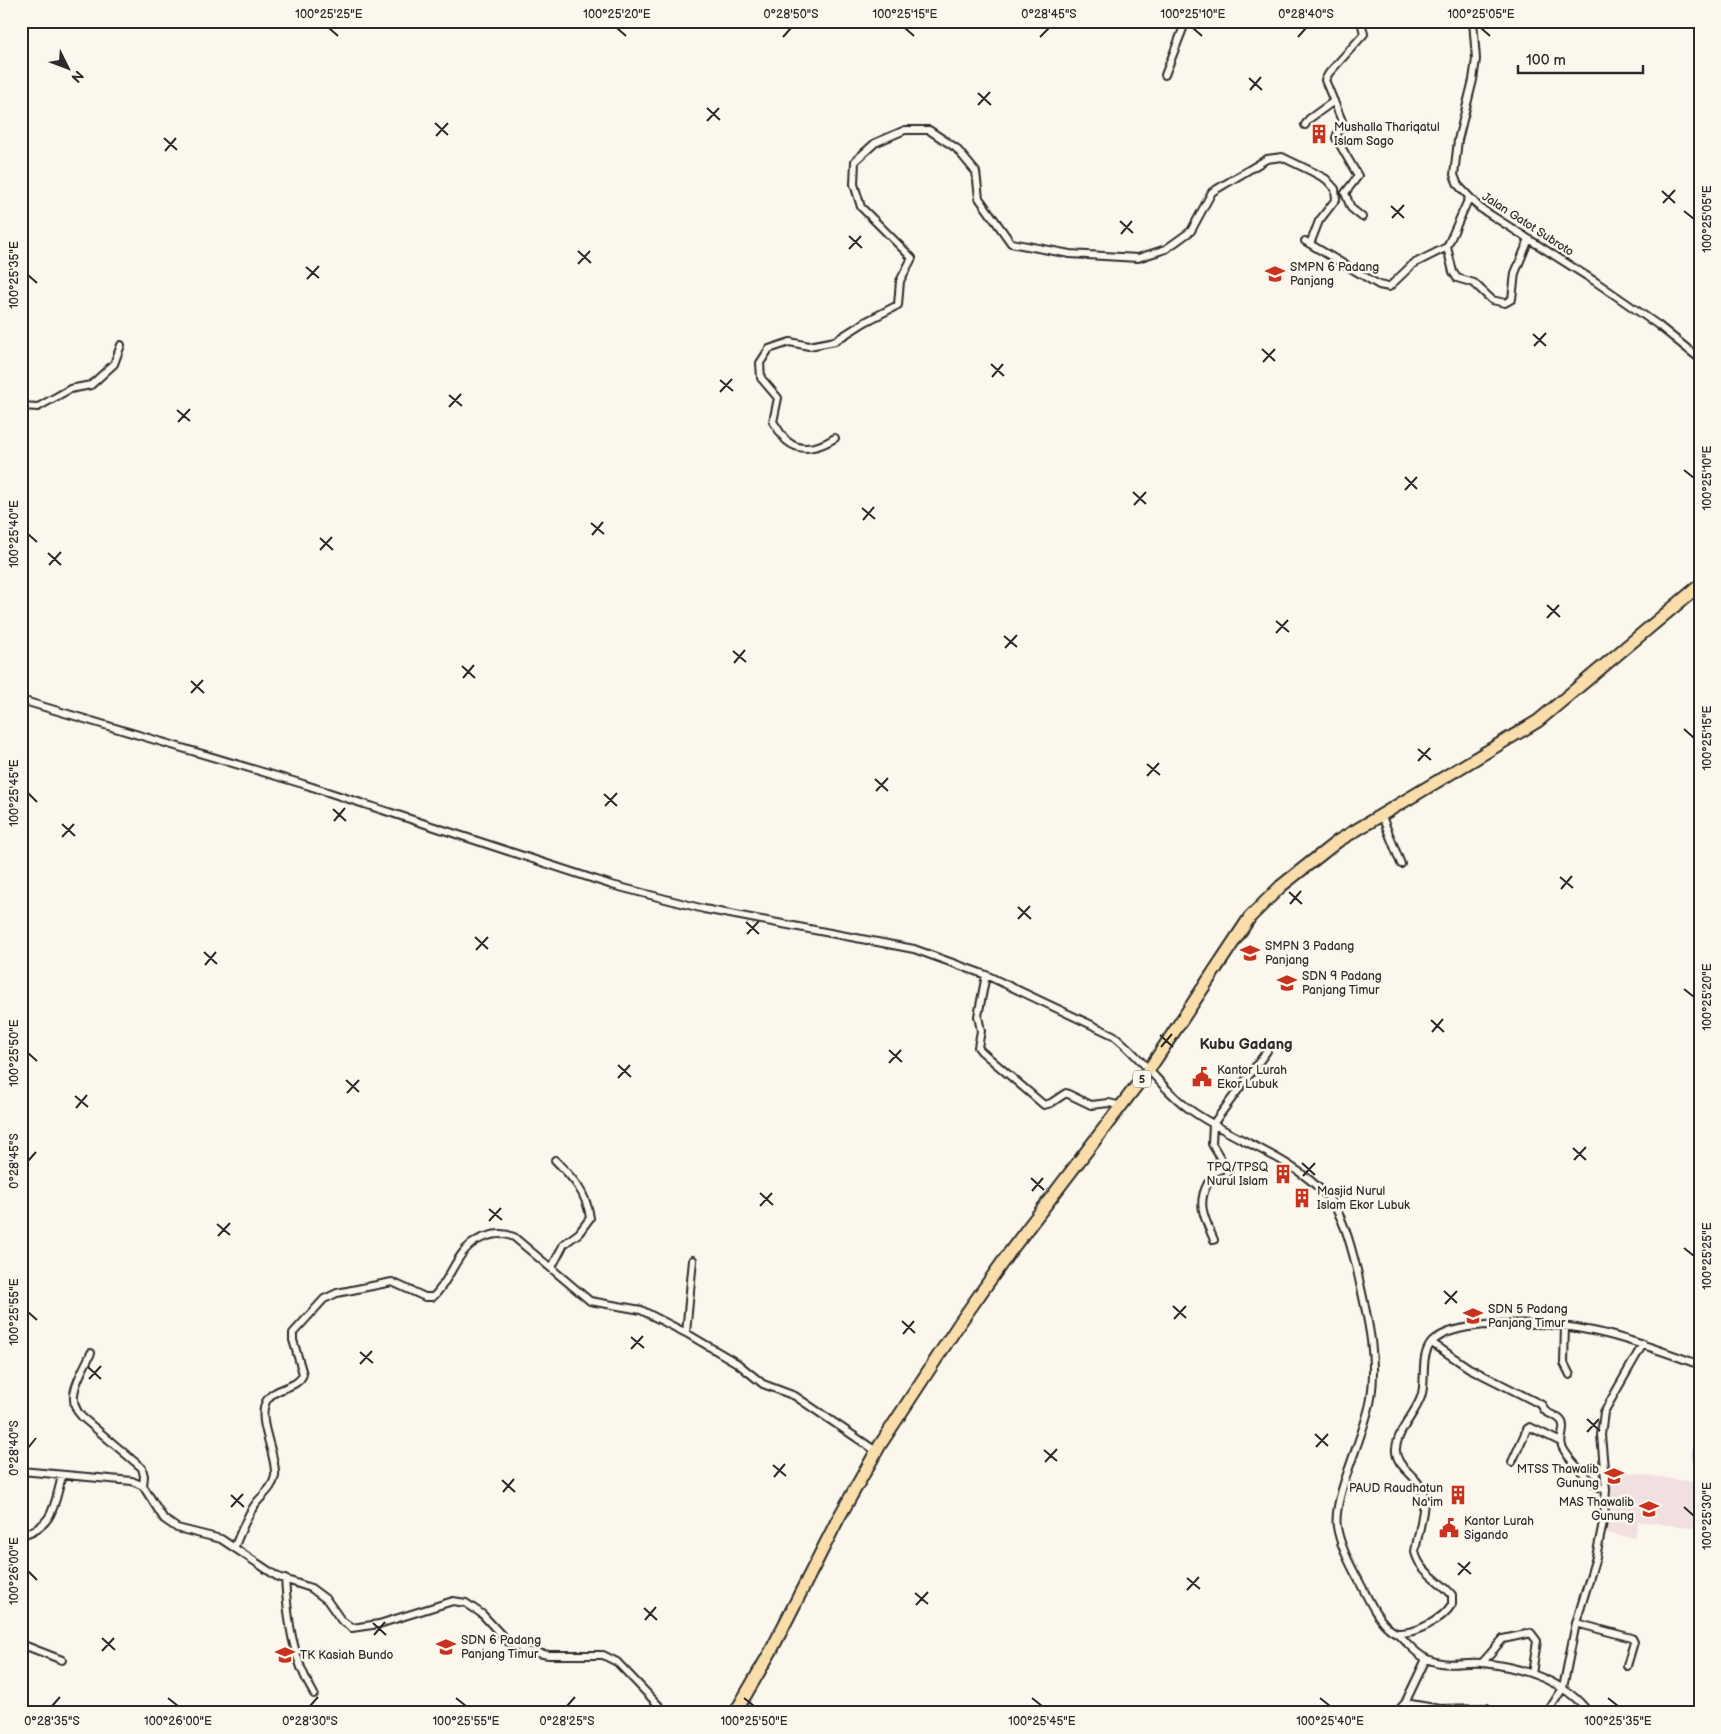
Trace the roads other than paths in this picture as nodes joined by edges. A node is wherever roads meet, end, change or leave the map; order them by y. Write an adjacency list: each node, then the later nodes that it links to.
1 (1186, 21): 4 (street)
2 (1361, 21): 5 (street)
3 (1473, 21): 7 (street, Jalan Gatot Subroto)
4 (1165, 75)
5 (1334, 101): 6 (street); 8 (street)
6 (1305, 125)
7 (1469, 198): 9 (street, Jalan Gatot Subroto); 10 (street)
8 (1362, 217)
9 (1529, 239): 10 (street); 12 (street, Jalan Gatot Subroto)
10 (1447, 247): 14 (street)
11 (121, 345): 13 (street)
12 (1700, 359)
13 (21, 406)
14 (836, 438)
15 (1700, 585): 17 (highway, 5)
16 (21, 700): 19 (street)
17 (1381, 814): 18 (street); 21 (highway, 5)
18 (1401, 864)
19 (986, 975): 21 (street); 22 (street)
20 (1267, 1051): 23 (street)
21 (1150, 1068): 22 (highway, 5); 23 (street)
22 (1122, 1106): 37 (highway, 5)
23 (1213, 1124): 25 (street); 48 (street)
24 (555, 1160): 27 (street)
25 (1214, 1240)
26 (693, 1260): 29 (street)
27 (552, 1267): 29 (street); 45 (street)
28 (1566, 1326): 30 (street); 31 (street); 34 (street)
29 (686, 1333): 37 (street)
30 (1432, 1342): 36 (street); 48 (street)
31 (1643, 1344): 33 (street); 43 (street)
32 (91, 1353): 42 (street)
33 (1700, 1365)
34 (1570, 1375)
35 (1700, 1418): 40 (street)
36 (1561, 1442): 38 (street); 43 (street)
37 (876, 1451): 59 (highway, 5)
38 (1512, 1462)
39 (21, 1471): 41 (street)
40 (1700, 1471)
41 (62, 1476): 42 (street); 44 (street)
42 (143, 1486): 45 (street)
43 (1606, 1490): 47 (street)
44 (21, 1535)
45 (234, 1546): 46 (street)
46 (285, 1579): 56 (street); 58 (street)
47 (1576, 1623): 53 (street); 55 (street)
48 (1397, 1633): 50 (street)
49 (21, 1644): 51 (street)
50 (1426, 1658): 52 (street); 57 (street)
51 (62, 1660)
52 (1482, 1663): 54 (street); 54 (street)
53 (1628, 1666)
54 (1532, 1674): 55 (street)
55 (1563, 1688): 62 (street); 63 (street)
56 (314, 1694)
57 (1405, 1703): 60 (street); 61 (street)
58 (666, 1713)
59 (735, 1713)
60 (1396, 1713)
61 (1493, 1713)
62 (1547, 1713)
63 (1589, 1713)

